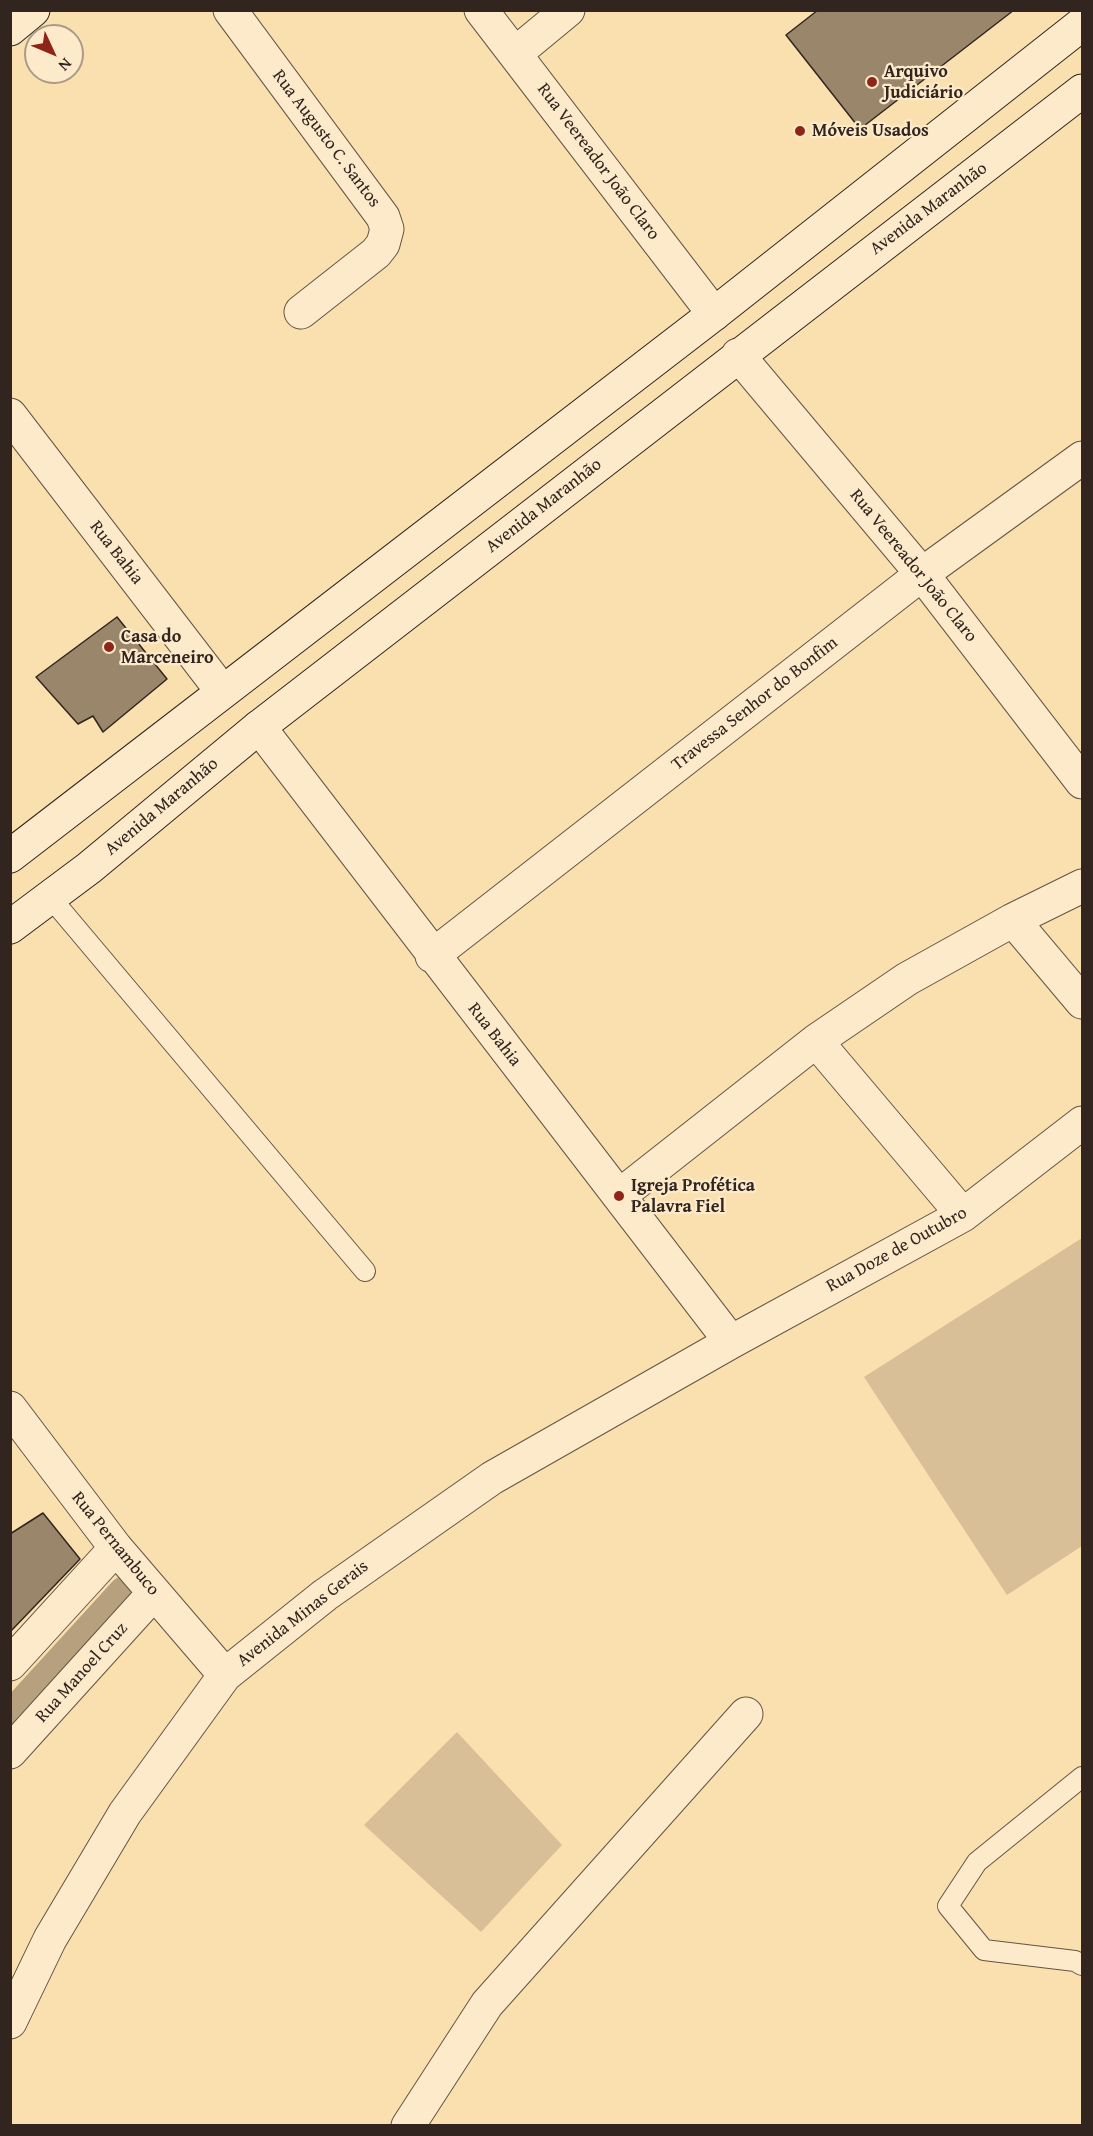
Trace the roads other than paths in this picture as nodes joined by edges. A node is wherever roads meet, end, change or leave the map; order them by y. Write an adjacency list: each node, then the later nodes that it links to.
1 (33, 10): 6 (street)
2 (231, 10): 9 (street, Rua Augusto C. Santos)
3 (481, 10): 7 (street, Rua Veereador João Claro)
4 (568, 10): 7 (street)
5 (1083, 24): 10 (street)
6 (10, 29)
7 (516, 53): 10 (street, Rua Veereador João Claro)
8 (1083, 91): 11 (street, Avenida Maranhão)
9 (301, 312)
10 (714, 314): 15 (street)
11 (738, 355): 14 (street, Rua Veereador João Claro); 16 (street, Avenida Maranhão)
12 (10, 415): 15 (street, Rua Bahia)
13 (1083, 458): 14 (street, Travessa Senhor do Bonfim)
14 (922, 574): 17 (street, Rua Veereador João Claro); 23 (street, Travessa Senhor do Bonfim)
15 (222, 691): 18 (street)
16 (259, 727): 20 (street, Avenida Maranhão); 23 (street, Rua Bahia)
17 (1083, 782)
18 (10, 856)
19 (1083, 886): 21 (street)
20 (50, 897): 22 (street, Avenida Maranhão); 29 (lane)
21 (1014, 920): 24 (street); 25 (street)
22 (10, 927)
23 (432, 956): 27 (street, Rua Bahia)
24 (1083, 1002)
25 (816, 1041): 27 (street); 28 (street)
26 (1083, 1123): 28 (street, Rua Doze de Outubro)
27 (618, 1196): 30 (street, Rua Bahia)
28 (963, 1215): 30 (street, Rua Doze de Outubro)
29 (365, 1271)
30 (731, 1342): 35 (street, Avenida Minas Gerais)
31 (10, 1408): 32 (street, Rua Pernambuco)
32 (116, 1548): 33 (street, Rua Pernambuco); 34 (street)
33 (154, 1593): 35 (street, Rua Pernambuco); 37 (street, Rua Manoel Cruz)
34 (10, 1664)
35 (225, 1675): 40 (street, Avenida Minas Gerais)
36 (746, 1714): 41 (street)
37 (10, 1752)
38 (1083, 1778): 39 (lane)
39 (1083, 1965)
40 (10, 2022)
41 (408, 2126)

